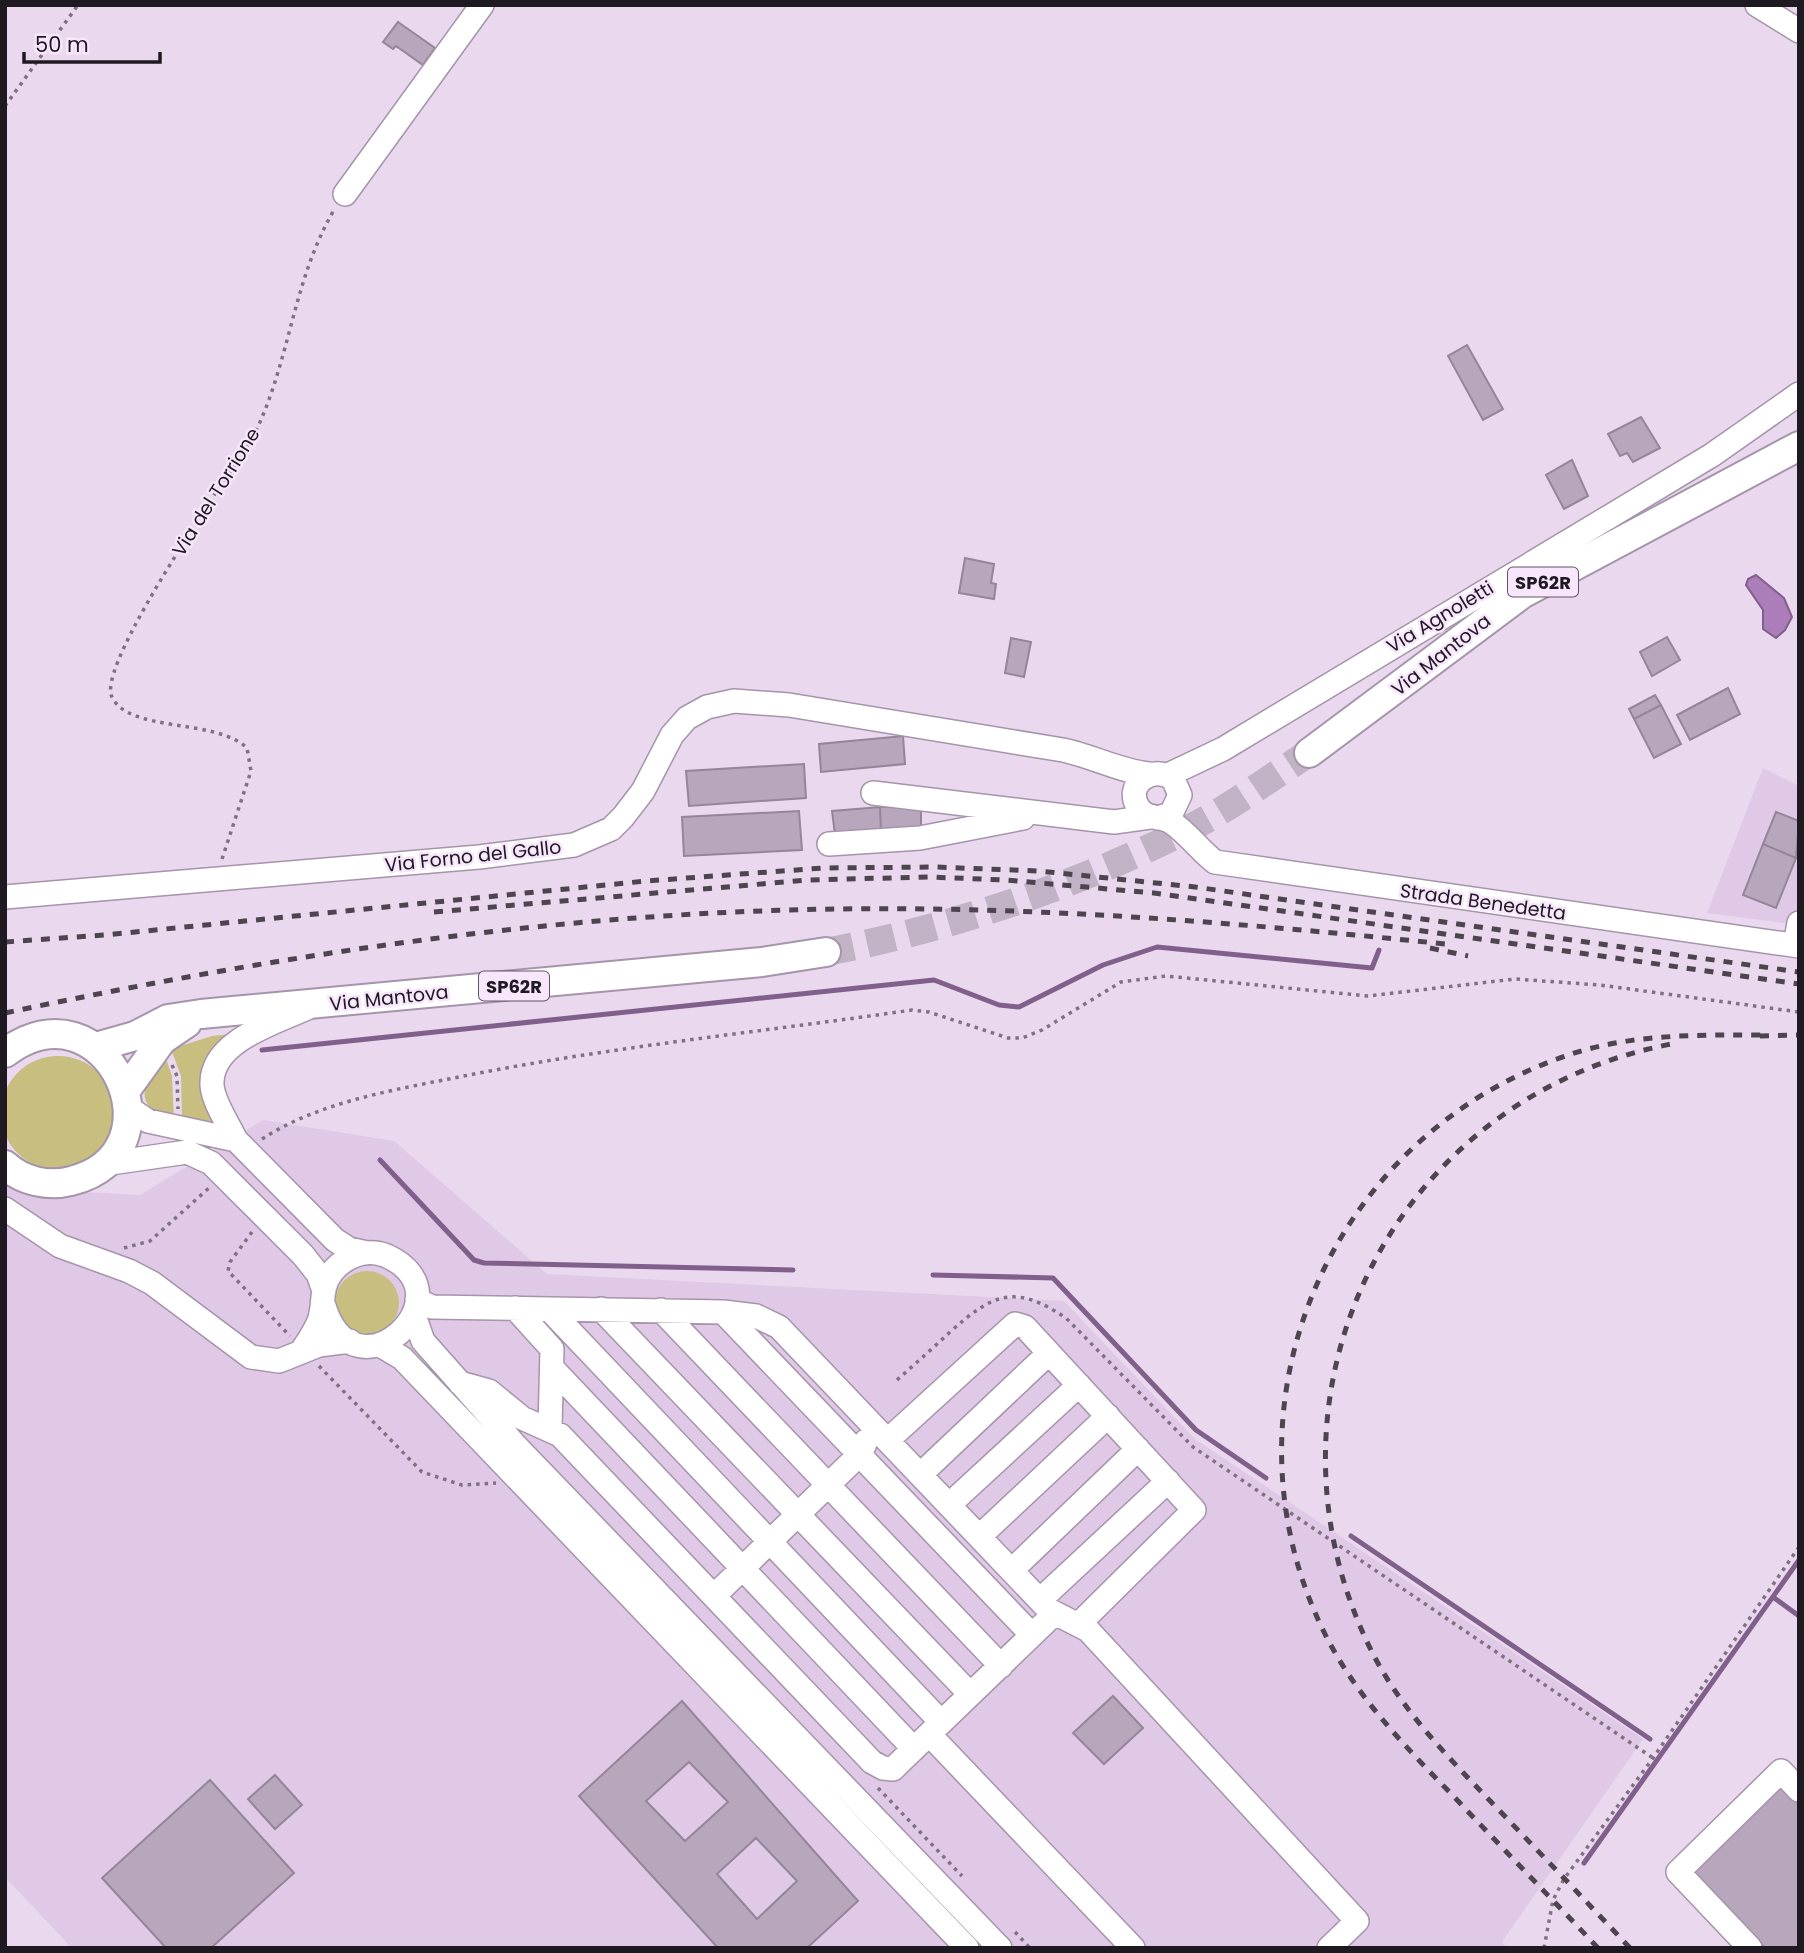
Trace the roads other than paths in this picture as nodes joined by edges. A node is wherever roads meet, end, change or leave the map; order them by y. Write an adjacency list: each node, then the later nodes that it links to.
1 (481, 5): 4 (street)
2 (1756, 5): 3 (street)
3 (1799, 31)
4 (345, 194)
5 (1799, 394): 9 (street, Via Agnoletti)
6 (1799, 446): 7 (main road, Via Mantova / SP62R)
7 (1309, 753)
8 (873, 793): 10 (street, Via Agnoletti)
9 (1157, 796): 10 (street, Via Agnoletti); 12 (street, Via Forno del Gallo); 13 (street, Strada Benedetta)
10 (1046, 814): 11 (street)
11 (829, 844)
12 (5, 897)
13 (1797, 938)
14 (826, 952): 15 (main road, Via Mantova / SP62R)
15 (315, 1005): 16 (main road, Via Mantova / SP62R); 20 (street)
16 (201, 1014): 17 (main road, Via Mantova / SP62R); 19 (main road)
17 (96, 1047): 18 (main road); 19 (main road)
18 (5, 1053)
19 (127, 1099): 20 (street); 21 (main road)
20 (242, 1146): 24 (street)
21 (104, 1164): 22 (main road); 25 (street)
22 (5, 1165)
23 (5, 1209): 34 (street)
24 (367, 1253): 25 (street); 26 (street)
25 (324, 1298): 32 (street); 34 (street)
26 (416, 1307): 27 (street); 33 (street); 38 (street)
27 (515, 1308): 28 (street); 37 (street)
28 (549, 1309): 29 (street); 51 (street)
29 (601, 1309): 30 (street); 49 (street)
30 (661, 1310): 31 (street); 47 (street)
31 (723, 1312): 35 (street); 44 (street)
32 (350, 1341): 33 (street); 34 (street)
33 (380, 1345): 62 (street)
34 (303, 1349)
35 (805, 1351): 42 (street); 44 (street)
36 (1049, 1353): 39 (street); 42 (street); 45 (street)
37 (553, 1369): 41 (street); 52 (street)
38 (460, 1383): 41 (street); 63 (street)
39 (1079, 1385): 40 (street); 48 (street)
40 (1108, 1416): 43 (street); 50 (street)
41 (550, 1428): 54 (street)
42 (889, 1439): 45 (street)
43 (1138, 1449): 46 (street); 53 (street)
44 (861, 1453): 47 (street); 57 (street)
45 (922, 1474): 48 (street)
46 (1168, 1481): 55 (street); 56 (street)
47 (828, 1485): 49 (street); 58 (street)
48 (950, 1504): 50 (street)
49 (798, 1515): 51 (street); 59 (street)
50 (980, 1536): 53 (street)
51 (771, 1540): 52 (street); 60 (street)
52 (742, 1568): 54 (street); 60 (street)
53 (1012, 1570): 55 (street)
54 (715, 1595): 60 (street)
55 (1047, 1607): 56 (street); 57 (street)
56 (1080, 1623): 65 (street)
57 (1032, 1635): 58 (street)
58 (1000, 1666): 59 (street)
59 (971, 1694): 60 (street)
60 (928, 1735): 64 (street)
61 (1799, 1790): 66 (street)
62 (967, 1948)
63 (1000, 1948)
64 (1133, 1948)
65 (1329, 1948)
66 (1750, 1948)

